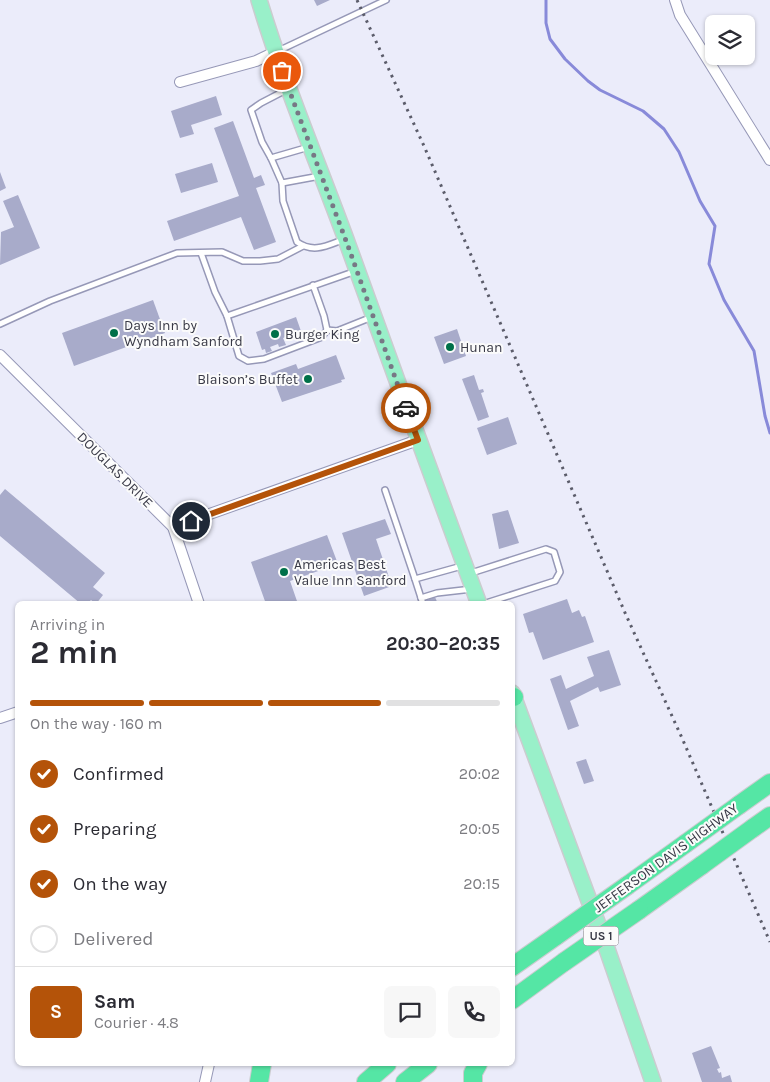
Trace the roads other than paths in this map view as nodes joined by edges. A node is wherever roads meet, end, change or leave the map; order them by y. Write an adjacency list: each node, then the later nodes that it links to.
1 (250, 0): 5 (main road)
2 (259, 0): 5 (main road)
3 (386, 0): 5 (lane)
4 (675, 0): 10 (street)
5 (275, 52): 6 (street); 7 (main road)
6 (180, 82)
7 (289, 89): 8 (main road); 9 (lane)
8 (310, 147): 9 (lane); 11 (main road)
9 (271, 158): 12 (lane)
10 (770, 160)
11 (322, 176): 12 (lane); 13 (main road)
12 (282, 183): 14 (lane)
13 (345, 239): 14 (lane); 16 (main road)
14 (303, 246): 15 (lane)
15 (201, 253): 18 (lane); 20 (lane)
16 (357, 270): 17 (lane); 19 (main road)
17 (313, 285): 18 (lane); 21 (lane)
18 (227, 316): 21 (lane)
19 (373, 316): 21 (lane); 23 (main road)
20 (0, 324)
21 (327, 330)
22 (0, 355): 25 (street, DOUGLAS DRIVE)
23 (418, 440): 25 (street); 26 (main road)
24 (385, 490): 27 (lane)
25 (173, 527): 29 (street, DOUGLAS DRIVE)
26 (466, 569): 27 (lane); 28 (main road); 32 (lane)
27 (415, 579): 30 (lane)
28 (474, 589): 30 (lane); 31 (main road)
29 (198, 601)
30 (422, 601)
31 (478, 601)
32 (492, 601)
33 (515, 701): 51 (main road)
34 (15, 713): 35 (street)
35 (0, 718)
36 (770, 783): 38 (highway, JEFFERSON DAVIS HIGHWAY / US 1, bridge)
37 (770, 816): 39 (highway, JEFFERSON DAVIS HIGHWAY / US 1, bridge)
38 (515, 965)
39 (520, 995): 40 (highway)
40 (515, 1012)
41 (209, 1066): 46 (street)
42 (262, 1066): 47 (highway)
43 (385, 1066): 48 (highway)
44 (425, 1066): 49 (highway)
45 (477, 1066): 50 (highway)
46 (205, 1082)
47 (259, 1082)
48 (366, 1082)
49 (405, 1082)
50 (473, 1082)
51 (653, 1082)

